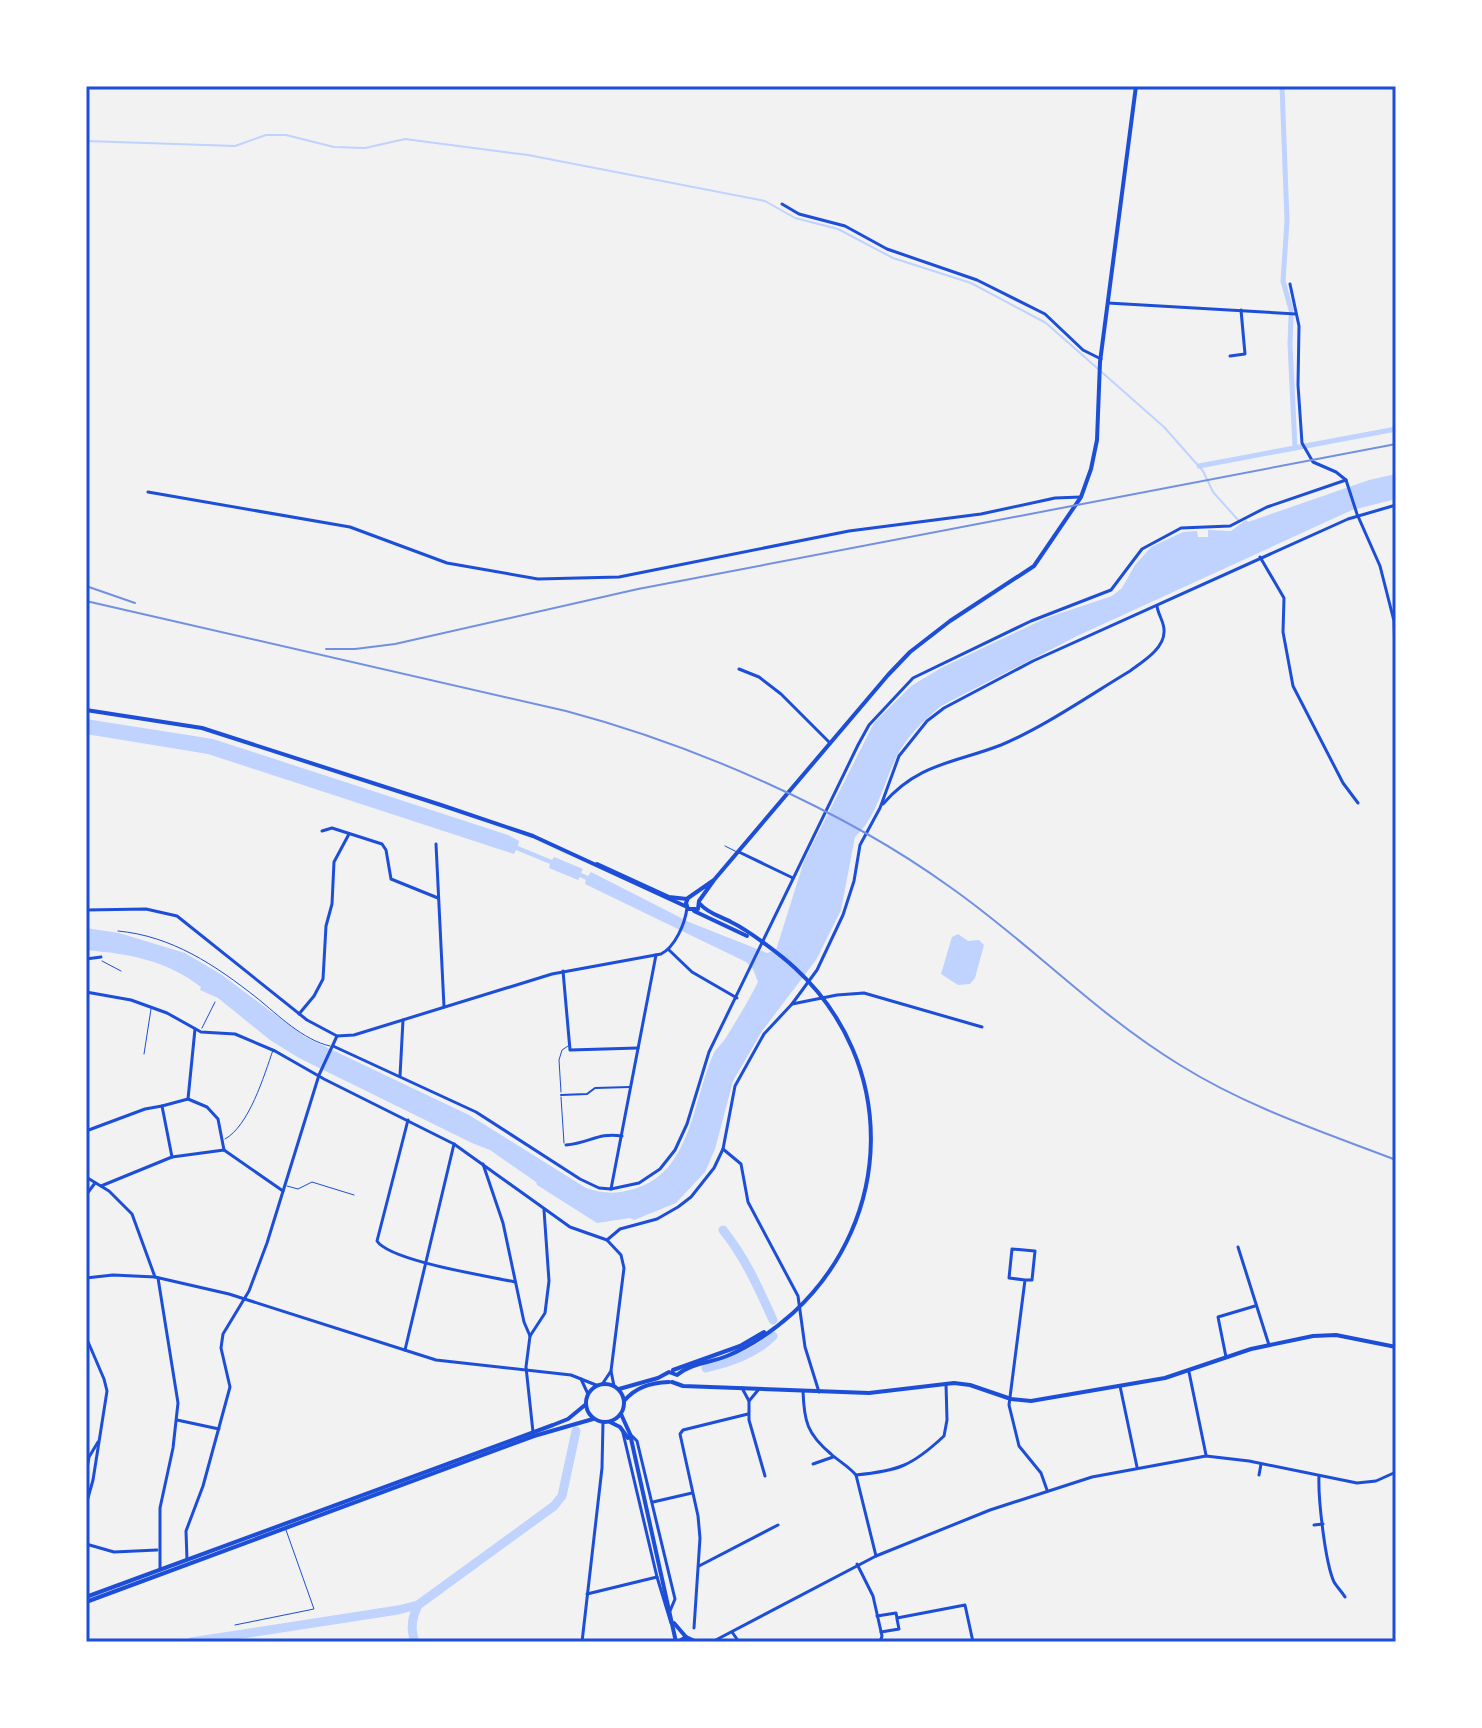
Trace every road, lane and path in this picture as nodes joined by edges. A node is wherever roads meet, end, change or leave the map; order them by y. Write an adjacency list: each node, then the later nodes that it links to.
1 (1136, 86): 4 (main road)
2 (782, 204): 8 (street)
3 (1290, 284): 6 (street)
4 (1108, 303): 5 (street); 8 (main road)
5 (1241, 310): 6 (street); 7 (street)
6 (1297, 314): 9 (street)
7 (1230, 356)
8 (1101, 359): 11 (main road)
9 (1346, 482): 13 (street); 28 (street)
10 (148, 492): 11 (street)
11 (1081, 497): 19 (main road)
12 (1396, 505): 13 (street)
13 (1357, 515): 14 (street); 17 (street)
14 (1260, 557): 15 (street); 20 (street)
15 (1157, 606): 21 (street); 21 (street)
16 (739, 669): 19 (street)
17 (1396, 689)
18 (86, 710): 27 (main road)
19 (830, 743): 26 (main road)
20 (1358, 803)
21 (880, 808): 46 (street)
22 (322, 831): 23 (street)
23 (349, 834): 30 (street); 49 (street)
24 (436, 844): 30 (street)
25 (725, 846): 26 (lane)
26 (738, 852): 28 (street); 29 (main road)
27 (591, 862): 31 (main road); 33 (main road)
28 (793, 878): 44 (street)
29 (714, 880): 31 (main road); 32 (main road)
30 (438, 898): 48 (street)
31 (689, 898): 32 (main road); 33 (main road)
32 (700, 902): 33 (main road); 36 (main road)
33 (690, 909): 36 (main road); 37 (street)
34 (86, 910): 49 (street)
35 (118, 931): 56 (lane)
36 (756, 940): 94 (main road)
37 (669, 950): 38 (street); 44 (street)
38 (656, 955): 42 (street); 57 (street)
39 (86, 959): 40 (street)
40 (102, 959): 41 (lane)
41 (121, 971)
42 (563, 971): 48 (street); 55 (street)
43 (86, 992): 47 (street)
44 (737, 998): 80 (street)
45 (215, 1002): 53 (lane)
46 (792, 1004): 51 (street); 72 (street)
47 (151, 1006): 52 (street); 59 (lane)
48 (444, 1007): 50 (street)
49 (299, 1014): 54 (street)
50 (403, 1020): 54 (street); 61 (street)
51 (982, 1027)
52 (195, 1029): 53 (street); 64 (street)
53 (201, 1032): 58 (street)
54 (337, 1036): 56 (street)
55 (568, 1046): 57 (street); 63 (lane)
56 (332, 1048): 60 (street); 61 (street)
57 (638, 1048): 62 (street)
58 (272, 1052): 60 (street); 69 (lane)
59 (144, 1054)
60 (319, 1075): 66 (street); 78 (street)
61 (400, 1078): 80 (street)
62 (631, 1087): 63 (street); 68 (street)
63 (561, 1095): 71 (lane)
64 (188, 1099): 65 (street); 69 (street)
65 (162, 1106): 67 (street); 74 (street)
66 (408, 1120): 70 (street); 87 (street)
67 (86, 1131)
68 (622, 1136): 71 (street); 80 (street)
69 (223, 1140): 73 (street)
70 (454, 1144): 75 (street); 87 (street)
71 (566, 1145)
72 (723, 1149): 85 (street); 115 (street)
73 (224, 1150): 74 (street); 81 (street)
74 (172, 1157): 79 (street)
75 (483, 1164): 84 (street); 91 (street)
76 (86, 1177): 77 (street)
77 (95, 1183): 79 (street); 82 (street)
78 (285, 1185): 81 (street); 83 (lane)
79 (101, 1186): 88 (street)
80 (611, 1189)
81 (283, 1191): 92 (street)
82 (86, 1195)
83 (354, 1195)
84 (544, 1210): 85 (street); 95 (street)
85 (607, 1240): 102 (street)
86 (1238, 1247): 93 (street)
87 (425, 1263): 91 (street); 99 (street)
88 (157, 1277): 89 (street); 92 (street); 124 (street)
89 (86, 1278)
90 (1025, 1280): 90 (street); 117 (street)
91 (515, 1282): 95 (street)
92 (246, 1300): 99 (street); 126 (street)
93 (1255, 1306): 97 (street); 100 (street)
94 (791, 1314): 103 (main road); 106 (main road)
95 (530, 1336): 101 (street)
96 (86, 1337): 131 (street)
97 (1269, 1345): 98 (main road); 100 (main road)
98 (1396, 1347)
99 (405, 1350): 101 (street)
100 (1226, 1358): 104 (main road)
101 (527, 1370): 105 (street); 128 (street)
102 (611, 1371): 107 (street); 111 (street)
103 (669, 1372): 106 (main road); 106 (main road); 111 (main road)
104 (1189, 1372): 110 (main road); 132 (street)
105 (581, 1379): 109 (street); 116 (street)
106 (674, 1379): 112 (main road); 118 (main road)
107 (603, 1383): 109 (main road); 111 (main road)
108 (946, 1384): 115 (main road); 117 (main road); 139 (street)
109 (596, 1385): 116 (main road)
110 (1120, 1386): 117 (main road); 136 (street)
111 (616, 1387): 118 (main road)
112 (742, 1388): 113 (main road); 119 (street)
113 (760, 1389): 114 (main road); 119 (street)
114 (803, 1391): 115 (main road); 133 (street)
115 (819, 1392)
116 (588, 1394): 120 (main road)
117 (1011, 1399): 143 (street)
118 (624, 1401): 121 (main road)
119 (749, 1401): 122 (street)
120 (585, 1405): 123 (main road); 128 (main road)
121 (621, 1414): 125 (main road); 129 (main road)
122 (748, 1414): 141 (street); 144 (street)
123 (593, 1419): 125 (main road); 150 (main road)
124 (177, 1420): 126 (street); 152 (street)
125 (607, 1422): 127 (main road); 159 (street)
126 (219, 1429): 154 (street)
127 (622, 1430): 130 (main road); 158 (street)
128 (533, 1432): 150 (main road)
129 (630, 1434): 130 (main road); 145 (street)
130 (630, 1441): 162 (main road)
131 (98, 1442): 138 (street); 146 (street)
132 (1206, 1456): 135 (street); 136 (street)
133 (833, 1457): 134 (street); 139 (street)
134 (813, 1464)
135 (1261, 1464): 140 (street); 142 (street)
136 (1137, 1467): 143 (street)
137 (1396, 1472): 142 (street)
138 (86, 1474)
139 (856, 1475): 153 (street)
140 (1259, 1475)
141 (765, 1476)
142 (1319, 1476): 147 (street)
143 (1047, 1490): 153 (street)
144 (692, 1493): 145 (street); 156 (street)
145 (652, 1503): 162 (street)
146 (86, 1505)
147 (1323, 1524): 149 (street); 160 (street)
148 (778, 1525): 156 (street)
149 (1314, 1525)
150 (284, 1526): 154 (main road); 161 (main road); 166 (lane)
151 (86, 1544): 152 (street)
152 (158, 1550): 157 (street)
153 (876, 1556): 155 (street)
154 (187, 1560): 157 (main road)
155 (857, 1564): 163 (street); 168 (street)
156 (699, 1566): 167 (street)
157 (160, 1570): 161 (main road)
158 (657, 1577): 159 (street); 165 (street)
159 (587, 1594): 172 (street)
160 (1345, 1597)
161 (86, 1600)
162 (670, 1611): 165 (main road)
163 (877, 1616): 164 (street); 169 (street)
164 (897, 1618): 169 (street); 177 (street)
165 (673, 1624): 170 (main road); 173 (main road)
166 (235, 1625)
167 (694, 1628)
168 (732, 1632): 171 (street); 175 (street)
169 (881, 1632): 176 (street)
170 (686, 1637): 173 (main road); 174 (main road)
171 (713, 1641): 174 (street)
172 (582, 1642)
173 (677, 1642)
174 (697, 1642)
175 (739, 1642)
176 (880, 1642)
177 (973, 1642)

